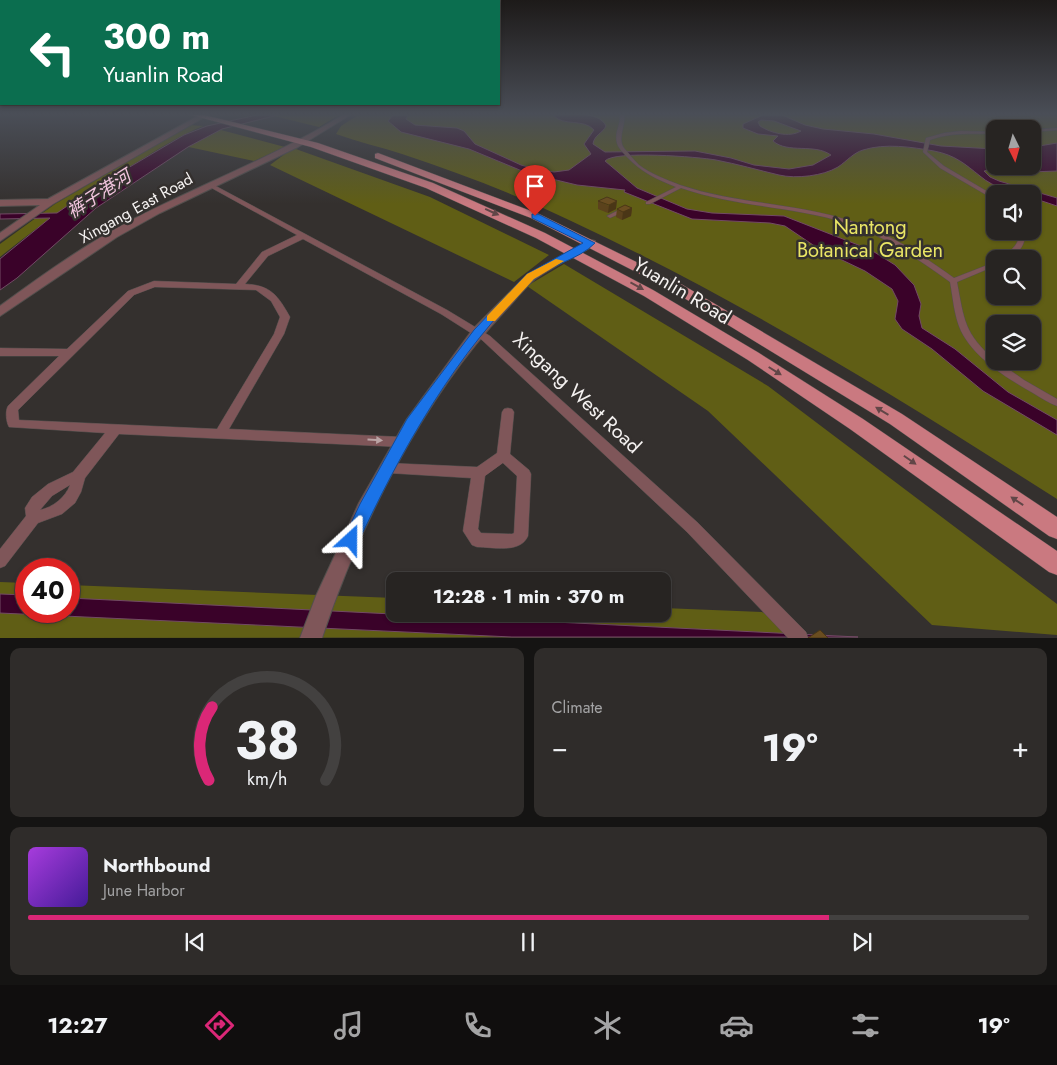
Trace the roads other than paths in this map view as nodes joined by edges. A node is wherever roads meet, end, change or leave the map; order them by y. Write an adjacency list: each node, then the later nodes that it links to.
1 (149, 145): 10 (street)
2 (297, 145): 7 (street, Xingang East Road)
3 (324, 145): 18 (main road, Yuanlin Road, one-way to 18)
4 (330, 145): 17 (main road, Yuanlin Road)
5 (620, 145): 8 (street)
6 (926, 145): 9 (street)
7 (210, 185): 15 (street, Xingang West Road); 22 (street, Xingang East Road)
8 (680, 187): 12 (street); 20 (street)
9 (986, 193)
10 (50, 202): 11 (street); 16 (street)
11 (0, 203)
12 (649, 203)
13 (621, 211): 14 (street)
14 (610, 216)
15 (304, 235): 21 (street); 23 (street, Xingang West Road)
16 (0, 238)
17 (590, 243): 18 (street); 36 (main road, Yuanlin Road, one-way to 17)
18 (575, 252): 23 (street); 38 (main road, Yuanlin Road, one-way to 38)
19 (986, 268): 20 (street)
20 (953, 281): 26 (street)
21 (238, 286): 25 (street); 29 (street)
22 (0, 312)
23 (478, 332): 30 (street); 40 (street, Xingang West Road)
24 (0, 352): 25 (street)
25 (70, 353): 28 (street)
26 (1057, 403)
27 (508, 412): 31 (street)
28 (116, 428): 29 (street); 34 (street)
29 (221, 432): 30 (street, one-way to 30)
30 (402, 442): 32 (street)
31 (503, 456): 33 (street); 33 (street)
32 (388, 468): 33 (street); 39 (street)
33 (479, 473)
34 (78, 476): 35 (street); 35 (street)
35 (34, 518): 37 (street)
36 (1057, 529)
37 (0, 561)
38 (1057, 564)
39 (311, 638)
40 (800, 638)

